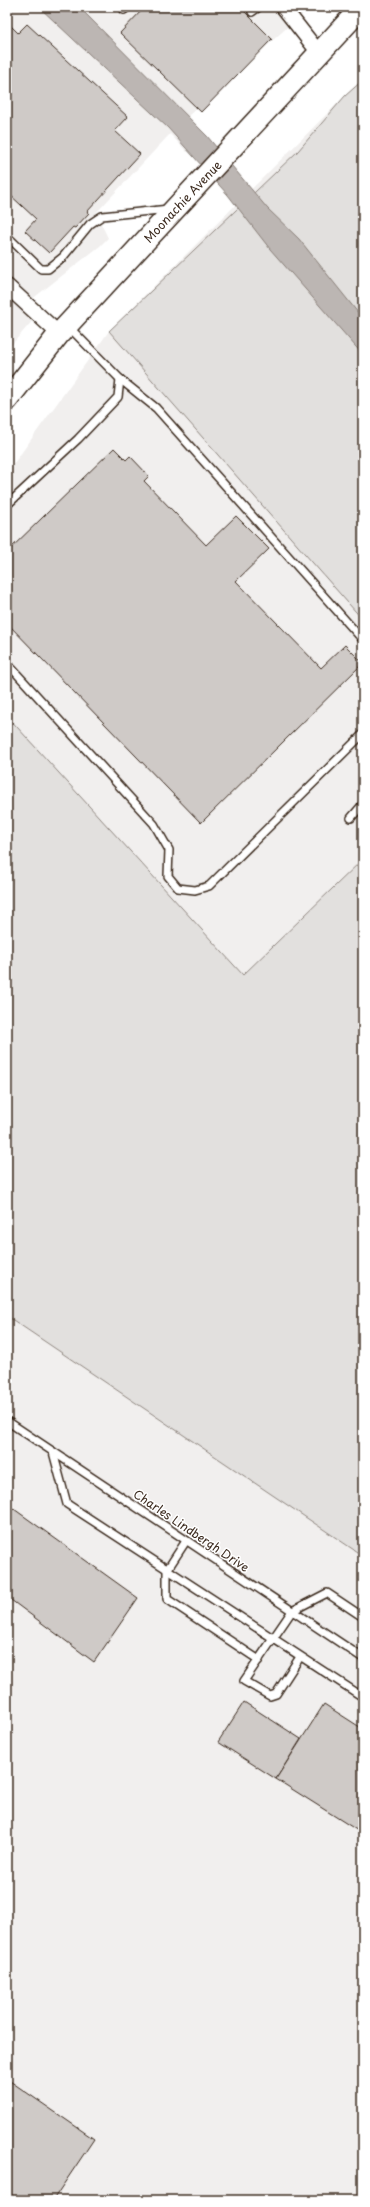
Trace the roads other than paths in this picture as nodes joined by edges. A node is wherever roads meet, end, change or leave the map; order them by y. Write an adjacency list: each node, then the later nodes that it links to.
1 (259, 7): 4 (lane)
2 (362, 7): 5 (main road, Moonachie Avenue)
3 (288, 9): 5 (street)
4 (252, 12)
5 (319, 53): 6 (main road, Moonachie Avenue)
6 (177, 209): 7 (lane); 9 (main road, Moonachie Avenue)
7 (7, 236)
8 (7, 286): 9 (street)
9 (64, 330): 10 (lane); 11 (main road, Moonachie Avenue)
10 (120, 378): 12 (lane); 13 (lane)
11 (7, 400)
12 (7, 504)
13 (363, 640)
14 (7, 662): 15 (lane)
15 (363, 734)
16 (363, 804): 17 (lane)
17 (351, 818)
18 (7, 1421): 19 (lane, Charles Lindbergh Drive)
19 (53, 1452): 20 (lane, Charles Lindbergh Drive); 21 (lane)
20 (186, 1541): 21 (lane); 22 (lane, Charles Lindbergh Drive)
21 (167, 1570): 24 (lane); 27 (lane)
22 (292, 1612): 23 (lane); 24 (lane); 26 (lane, Charles Lindbergh Drive)
23 (363, 1617)
24 (273, 1640): 25 (lane); 27 (lane)
25 (300, 1657): 27 (lane); 28 (lane)
26 (363, 1658)
27 (259, 1660)
28 (363, 1697)

